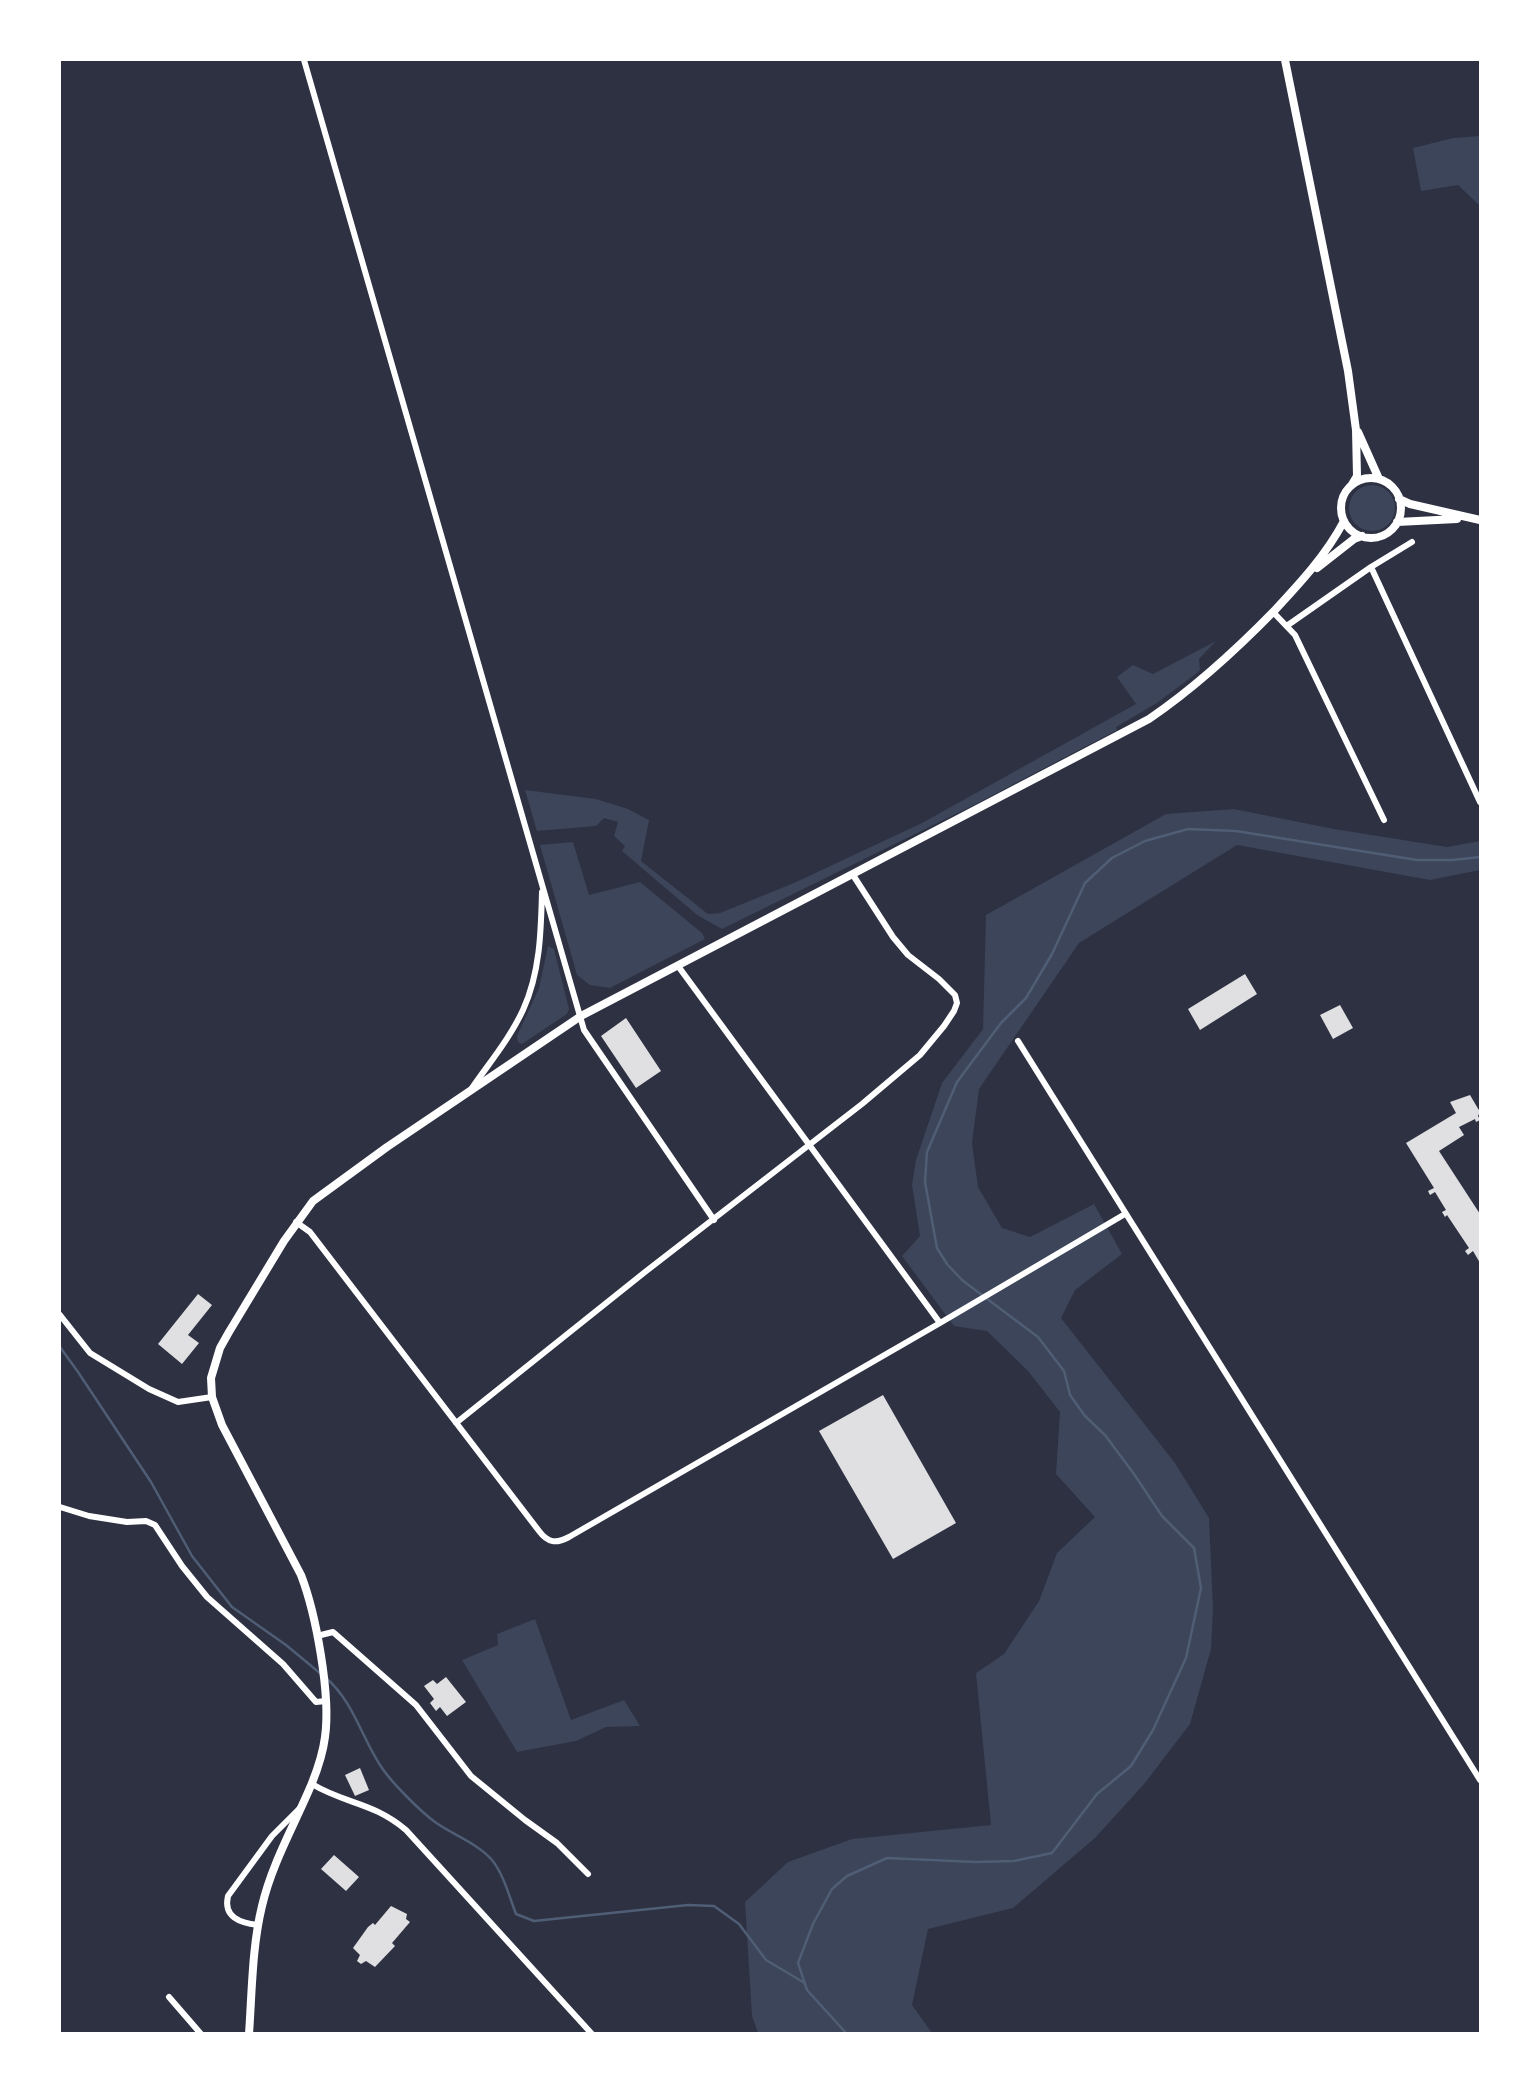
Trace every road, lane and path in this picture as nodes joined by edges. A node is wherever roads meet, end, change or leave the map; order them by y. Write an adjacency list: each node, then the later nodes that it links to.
1 (304, 60): 20 (street)
2 (1285, 60): 3 (street)
3 (1356, 429): 4 (street); 5 (street)
4 (1379, 480): 5 (street); 6 (street)
5 (1351, 485): 9 (street)
6 (1399, 499): 7 (street); 10 (street)
7 (1467, 518): 8 (street); 10 (street)
8 (1480, 520)
9 (1344, 521): 11 (street); 14 (street)
10 (1397, 522): 11 (street)
11 (1362, 537): 14 (street)
12 (1412, 541): 13 (street)
13 (1371, 567): 16 (street); 17 (street)
14 (1311, 572): 15 (street)
15 (1273, 612): 16 (street); 19 (street)
16 (1288, 625): 18 (street)
17 (1480, 802)
18 (1384, 820)
19 (853, 875): 21 (street); 25 (street)
20 (542, 887): 22 (street); 24 (street)
21 (678, 966): 22 (street); 25 (street)
22 (581, 1016): 24 (street); 27 (street)
23 (1018, 1041): 26 (street)
24 (470, 1091): 28 (street)
25 (809, 1144): 27 (street); 30 (street)
26 (1125, 1214): 30 (street); 36 (street)
27 (715, 1220): 32 (street)
28 (296, 1223): 31 (street); 32 (street)
29 (60, 1315): 31 (street)
30 (940, 1323): 32 (street)
31 (212, 1397): 34 (street)
32 (456, 1423)
33 (60, 1507): 35 (street)
34 (317, 1639): 35 (street); 39 (street)
35 (326, 1701): 37 (street)
36 (1480, 1780)
37 (312, 1784): 38 (street); 44 (street)
38 (301, 1807): 40 (street); 40 (street)
39 (588, 1874)
40 (258, 1925): 43 (street)
41 (169, 1997): 42 (street)
42 (201, 2034)
43 (249, 2034)
44 (592, 2034)

